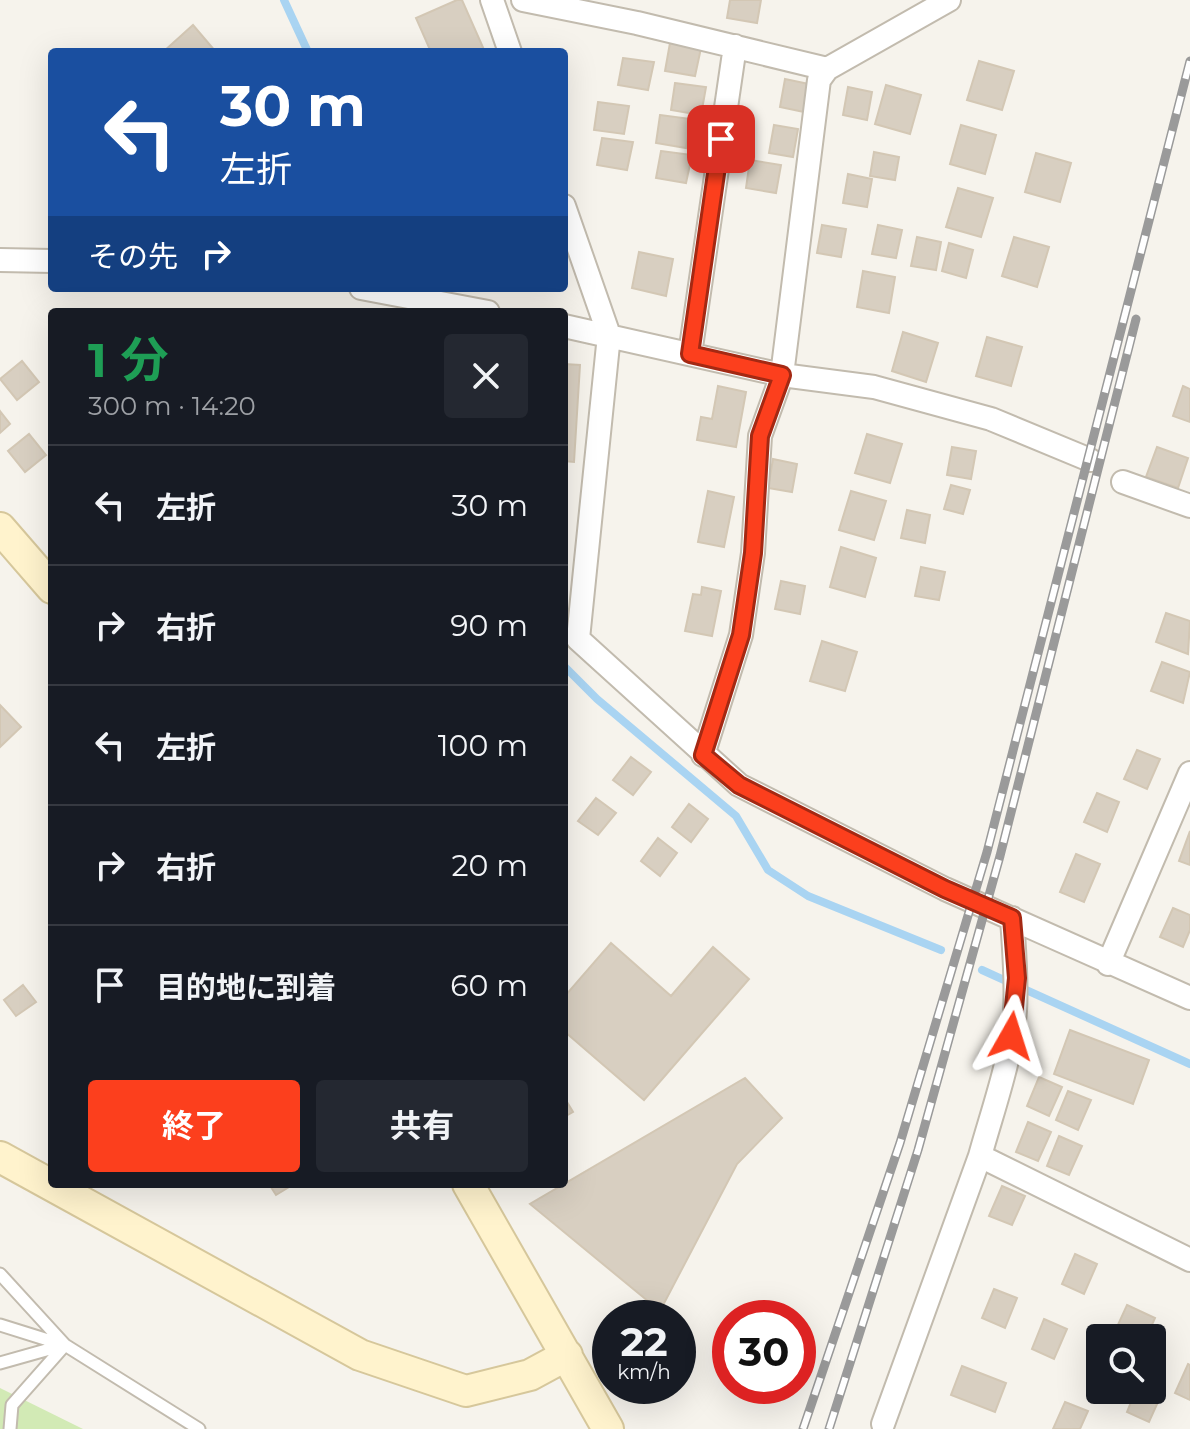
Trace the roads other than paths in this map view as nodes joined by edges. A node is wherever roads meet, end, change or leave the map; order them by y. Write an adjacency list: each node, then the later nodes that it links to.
1 (492, 0): 7 (street)
2 (523, 0): 5 (street)
3 (640, 0): 5 (street)
4 (949, 0): 8 (street)
5 (637, 23): 6 (street)
6 (735, 46): 8 (street); 16 (street)
7 (509, 48)
8 (827, 69): 17 (street)
9 (568, 217): 15 (street)
10 (0, 260): 11 (street)
11 (48, 261)
12 (383, 292): 13 (street)
13 (464, 308)
14 (568, 327): 15 (street)
15 (609, 335): 16 (street); 23 (street)
16 (690, 354): 17 (street)
17 (782, 375): 18 (street); 23 (street)
18 (1090, 460)
19 (1123, 482): 20 (street)
20 (1190, 506)
21 (0, 528): 22 (main road)
22 (48, 583)
23 (703, 755): 25 (street)
24 (1190, 773): 26 (street)
25 (1012, 918): 26 (street); 28 (street)
26 (1108, 964): 27 (street)
27 (1190, 998)
28 (980, 1156): 33 (street); 39 (street)
29 (0, 1157): 30 (main road)
30 (48, 1183)
31 (56, 1188): 37 (main road)
32 (470, 1188): 37 (main road)
33 (1190, 1260)
34 (0, 1274): 36 (lane)
35 (0, 1325): 36 (lane)
36 (65, 1345): 38 (lane); 40 (lane); 41 (lane)
37 (567, 1355): 42 (main road)
38 (0, 1363)
39 (883, 1424)
40 (10, 1429)
41 (199, 1429)
42 (608, 1429)

